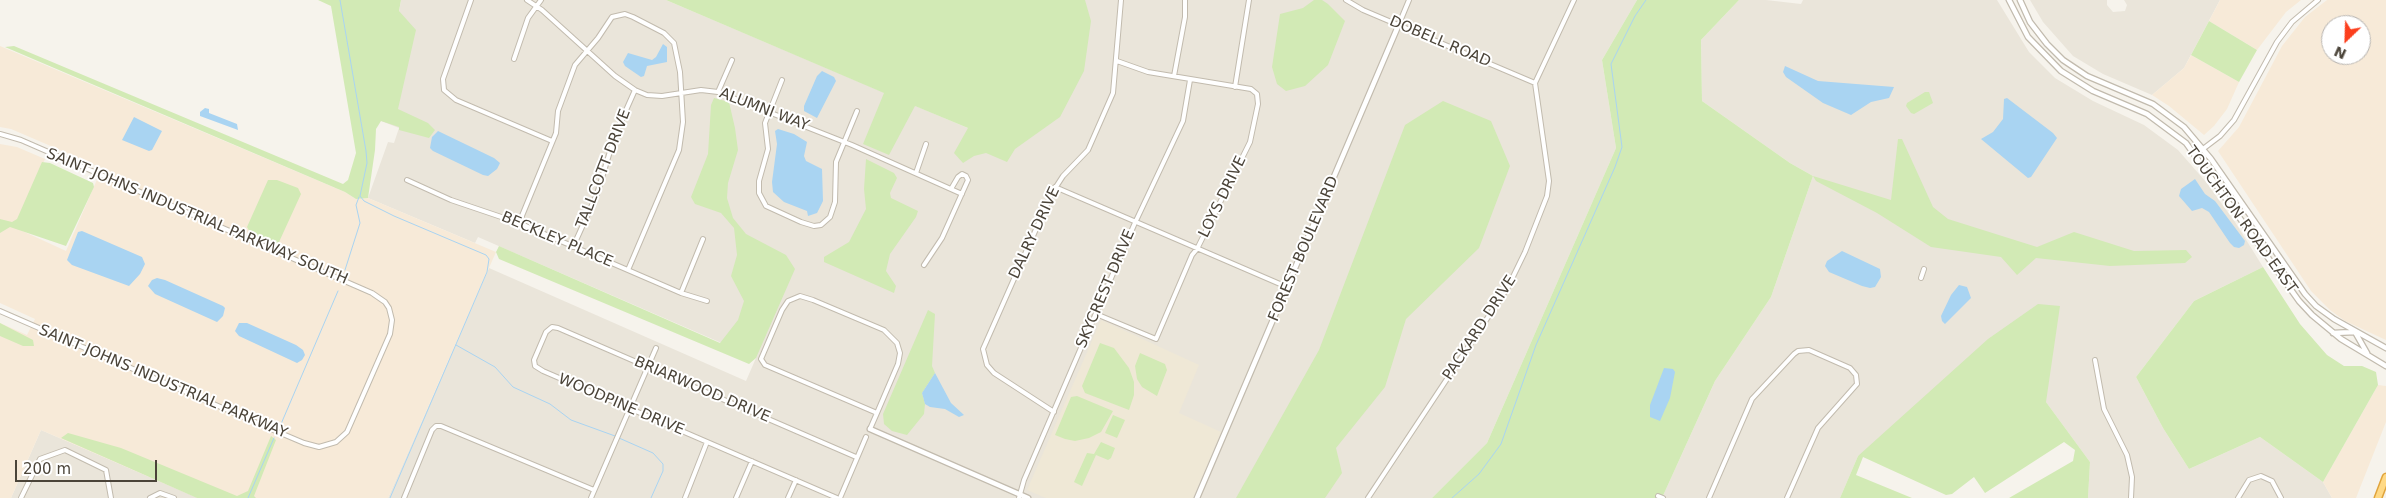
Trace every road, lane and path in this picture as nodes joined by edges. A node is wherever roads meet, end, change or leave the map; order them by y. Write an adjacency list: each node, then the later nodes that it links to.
1 (471, 0): 34 (street)
2 (526, 0): 13 (street, ALUMNI WAY)
3 (541, 0): 13 (street)
4 (1122, 0): 22 (street, DALRY DRIVE)
5 (1185, 0): 23 (street)
6 (1249, 0): 27 (street)
7 (1346, 0): 17 (street, DOBELL ROAD)
8 (1409, 0): 17 (street, FOREST BOULEVARD)
9 (1574, 0): 26 (street)
10 (2008, 0): 15 (street, TOUCHTON ROAD EAST)
11 (2020, 0): 14 (street, TOUCHTON ROAD EAST)
12 (2318, 0): 37 (street)
13 (537, 7): 19 (street, ALUMNI WAY); 20 (street)
14 (2025, 12): 15 (street); 16 (street, TOUCHTON ROAD EAST)
15 (2016, 18): 18 (street, TOUCHTON ROAD EAST)
16 (2030, 22): 18 (street); 37 (street, TOUCHTON ROAD EAST)
17 (1399, 24): 26 (street, DOBELL ROAD); 55 (street, FOREST BOULEVARD)
18 (2021, 27): 38 (street, TOUCHTON ROAD EAST)
19 (588, 50): 28 (street, ALUMNI WAY); 30 (street); 34 (street)
20 (514, 59)
21 (732, 60): 29 (street)
22 (1117, 61): 23 (street); 41 (street, DALRY DRIVE)
23 (1174, 76): 25 (street)
24 (782, 80): 32 (street)
25 (1190, 80): 27 (street); 44 (street, SKYCREST DRIVE)
26 (1535, 83): 95 (street, PACKARD DRIVE)
27 (1235, 87): 50 (street, LOYS DRIVE)
28 (634, 90): 30 (street, ALUMNI WAY); 48 (street, TALLCOTT DRIVE)
29 (718, 92): 30 (street, ALUMNI WAY); 32 (street, ALUMNI WAY)
30 (681, 94): 53 (street)
31 (857, 111): 35 (street)
32 (768, 112): 35 (street, ALUMNI WAY); 35 (street)
33 (0, 134): 75 (street, SAINT JOHNS INDUSTRIAL PARKWAY SOUTH)
34 (552, 141): 45 (street)
35 (844, 142): 39 (street, ALUMNI WAY)
36 (926, 144): 39 (street)
37 (2203, 149): 38 (street); 47 (street, TOUCHTON ROAD EAST)
38 (2195, 155): 49 (street, TOUCHTON ROAD EAST)
39 (916, 172): 42 (street, ALUMNI WAY)
40 (407, 180): 45 (street, BECKLEY PLACE)
41 (1055, 187): 44 (street); 70 (street, DALRY DRIVE)
42 (951, 189): 43 (street, ALUMNI WAY); 43 (street)
43 (962, 194): 51 (street)
44 (1136, 222): 50 (street); 59 (street, SKYCREST DRIVE)
45 (519, 223): 48 (street, BECKLEY PLACE)
46 (703, 239): 56 (street)
47 (2269, 242): 49 (street); 61 (street, TOUCHTON ROAD EAST)
48 (573, 247): 53 (street, BECKLEY PLACE)
49 (2261, 248): 60 (street, TOUCHTON ROAD EAST)
50 (1198, 249): 55 (street); 59 (street, LOYS DRIVE)
51 (924, 265)
52 (1924, 269): 54 (street)
53 (628, 270): 56 (street, BECKLEY PLACE)
54 (1921, 278)
55 (1287, 287): 94 (street, FOREST BOULEVARD)
56 (681, 293): 57 (street, BECKLEY PLACE)
57 (707, 301)
58 (0, 311): 75 (street, SAINT JOHNS INDUSTRIAL PARKWAY)
59 (1096, 314): 70 (street, SKYCREST DRIVE)
60 (2332, 332): 61 (street); 64 (street, TOUCHTON ROAD EAST)
61 (2355, 332): 63 (street, TOUCHTON ROAD EAST); 64 (street)
62 (656, 348): 68 (street)
63 (2386, 348)
64 (2370, 356): 67 (street, TOUCHTON ROAD EAST)
65 (2095, 360): 99 (street)
66 (535, 366): 68 (street, BRIARWOOD DRIVE); 69 (street, WOODPINE DRIVE)
67 (2386, 366)
68 (648, 367): 69 (street); 76 (street, BRIARWOOD DRIVE)
69 (630, 409): 74 (street, WOODPINE DRIVE); 80 (street)
70 (1054, 412): 81 (street, SKYCREST DRIVE)
71 (877, 413): 71 (street); 72 (street)
72 (870, 430): 81 (street)
73 (866, 437): 76 (street)
74 (708, 442): 77 (street, WOODPINE DRIVE); 89 (street)
75 (327, 446)
76 (856, 458): 92 (street)
77 (752, 461): 79 (street, WOODPINE DRIVE); 90 (street)
78 (2386, 477): 102 (highway)
79 (796, 480): 91 (street); 92 (street, WOODPINE DRIVE)
80 (594, 490): 87 (street); 88 (street)
81 (1020, 496): 93 (street)
82 (1658, 496): 96 (street)
83 (21, 498): 84 (street)
84 (111, 498)
85 (150, 498): 86 (street)
86 (174, 498)
87 (404, 498)
88 (591, 498)
89 (684, 498)
90 (736, 498)
91 (788, 498)
92 (839, 498)
93 (1028, 498)
94 (1197, 498)
95 (1368, 498)
96 (1663, 498)
97 (1709, 498): 98 (street)
98 (1787, 498)
99 (2131, 498)
100 (2238, 498): 101 (street)
101 (2281, 498)
102 (2378, 498)

